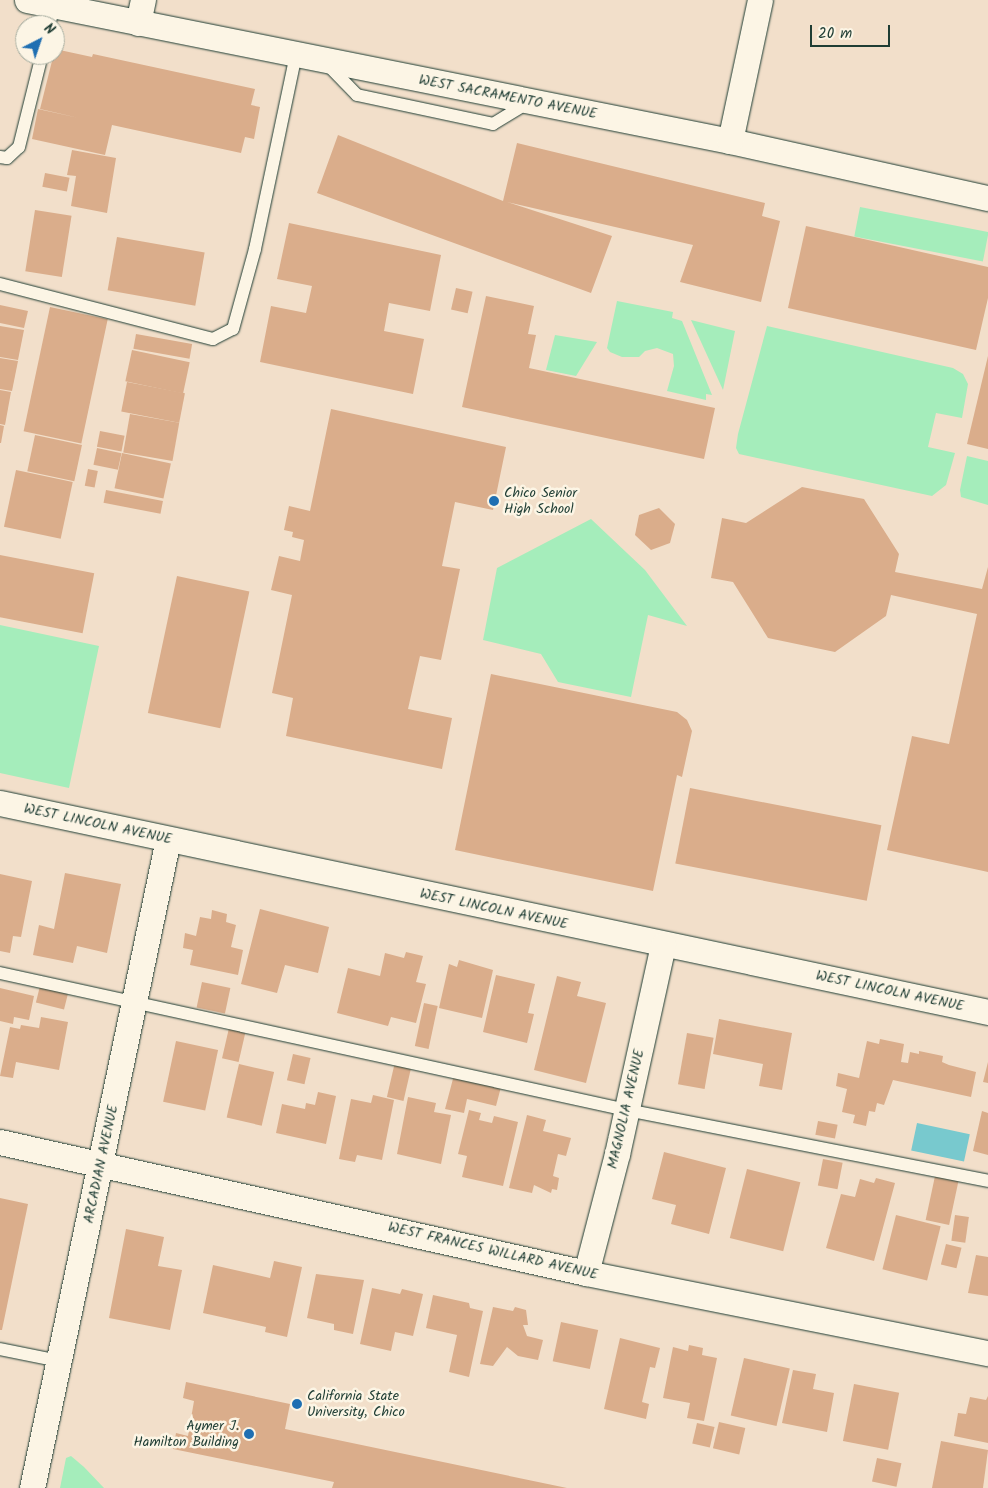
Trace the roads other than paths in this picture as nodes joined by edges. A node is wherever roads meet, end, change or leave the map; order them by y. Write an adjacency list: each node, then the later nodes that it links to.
1 (27, 0): 4 (street, WEST SACRAMENTO AVENUE)
2 (760, 0): 7 (street)
3 (140, 12): 4 (street, WEST SACRAMENTO AVENUE); 5 (street, WEST SACRAMENTO AVENUE)
4 (51, 15)
5 (296, 55): 7 (street, WEST SACRAMENTO AVENUE); 10 (lane)
6 (40, 65): 8 (lane)
7 (730, 141): 9 (street, WEST SACRAMENTO AVENUE)
8 (3, 158)
9 (988, 198)
10 (0, 284)
11 (0, 803): 12 (street, WEST LINCOLN AVENUE)
12 (168, 839): 13 (street, WEST LINCOLN AVENUE); 15 (street, ARCADIAN AVENUE)
13 (663, 945): 16 (street, WEST LINCOLN AVENUE); 17 (street, MAGNOLIA AVENUE)
14 (0, 973): 15 (lane)
15 (136, 1001): 17 (lane); 19 (street, ARCADIAN AVENUE)
16 (988, 1012)
17 (627, 1110): 20 (lane); 21 (street, MAGNOLIA AVENUE)
18 (0, 1142): 19 (street, WEST FRANCES WILLARD AVENUE)
19 (102, 1163): 21 (street, WEST FRANCES WILLARD AVENUE); 24 (street, ARCADIAN AVENUE)
20 (988, 1181)
21 (586, 1273): 23 (street, WEST FRANCES WILLARD AVENUE)
22 (0, 1348): 24 (lane)
23 (988, 1352)
24 (59, 1361): 25 (street, ARCADIAN AVENUE)
25 (32, 1488)

